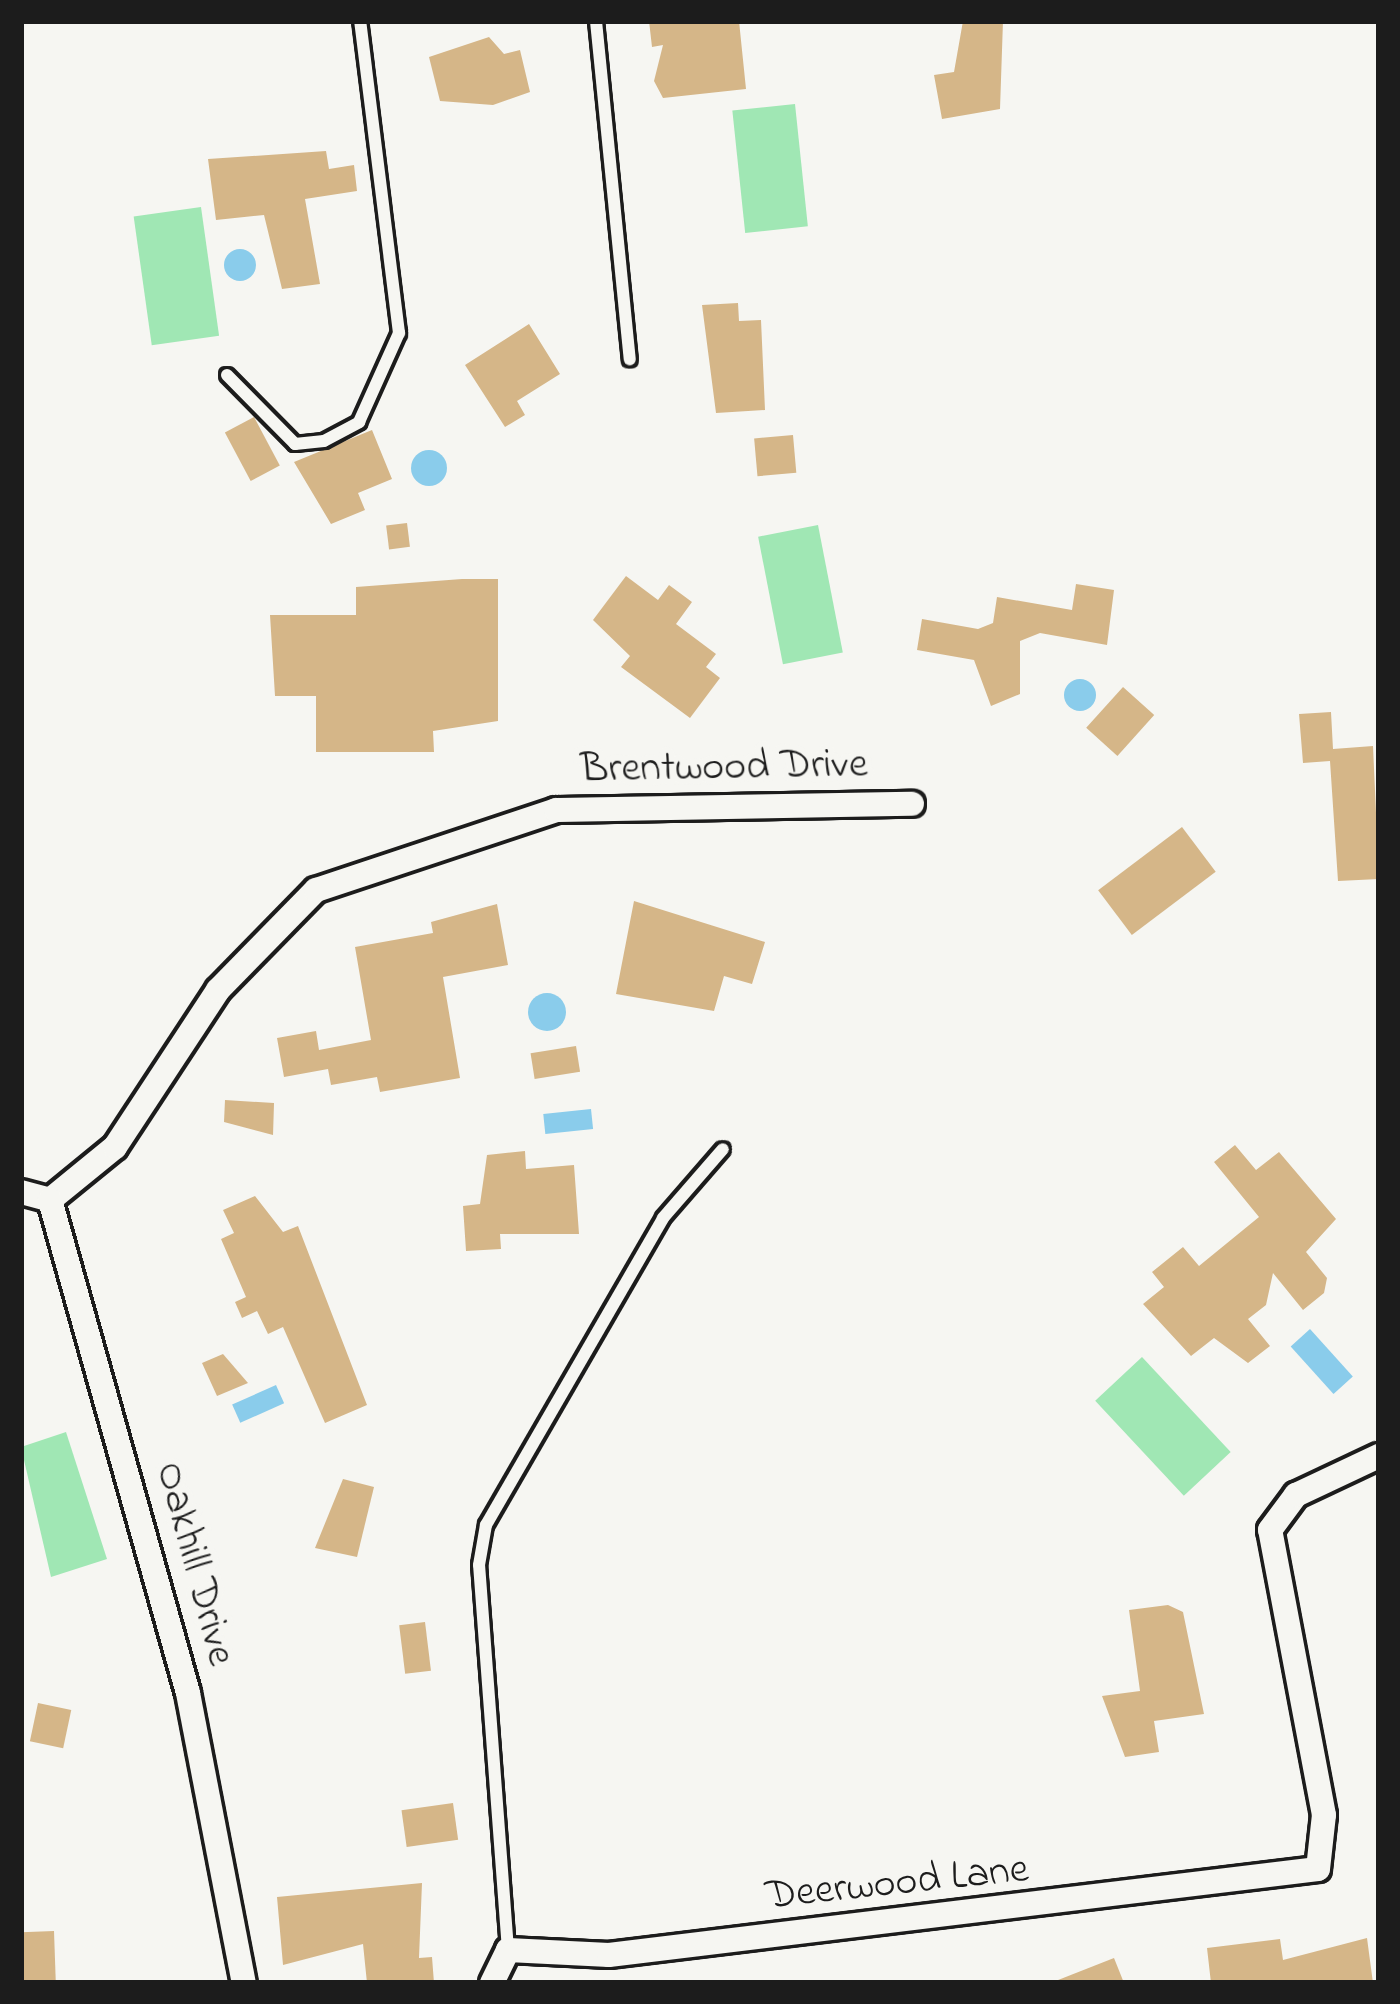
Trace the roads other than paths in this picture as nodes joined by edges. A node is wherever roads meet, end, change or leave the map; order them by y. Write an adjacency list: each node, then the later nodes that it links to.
1 (359, 21): 4 (lane)
2 (596, 21): 3 (lane)
3 (630, 358)
4 (227, 375)
5 (912, 804): 8 (street, Brentwood Drive)
6 (723, 1149): 10 (lane)
7 (21, 1192): 8 (street)
8 (50, 1200): 11 (street, Oakhill Drive)
9 (1379, 1456): 10 (street, Deerwood Lane)
10 (508, 1950): 12 (street)
11 (244, 1983)
12 (492, 1983)

